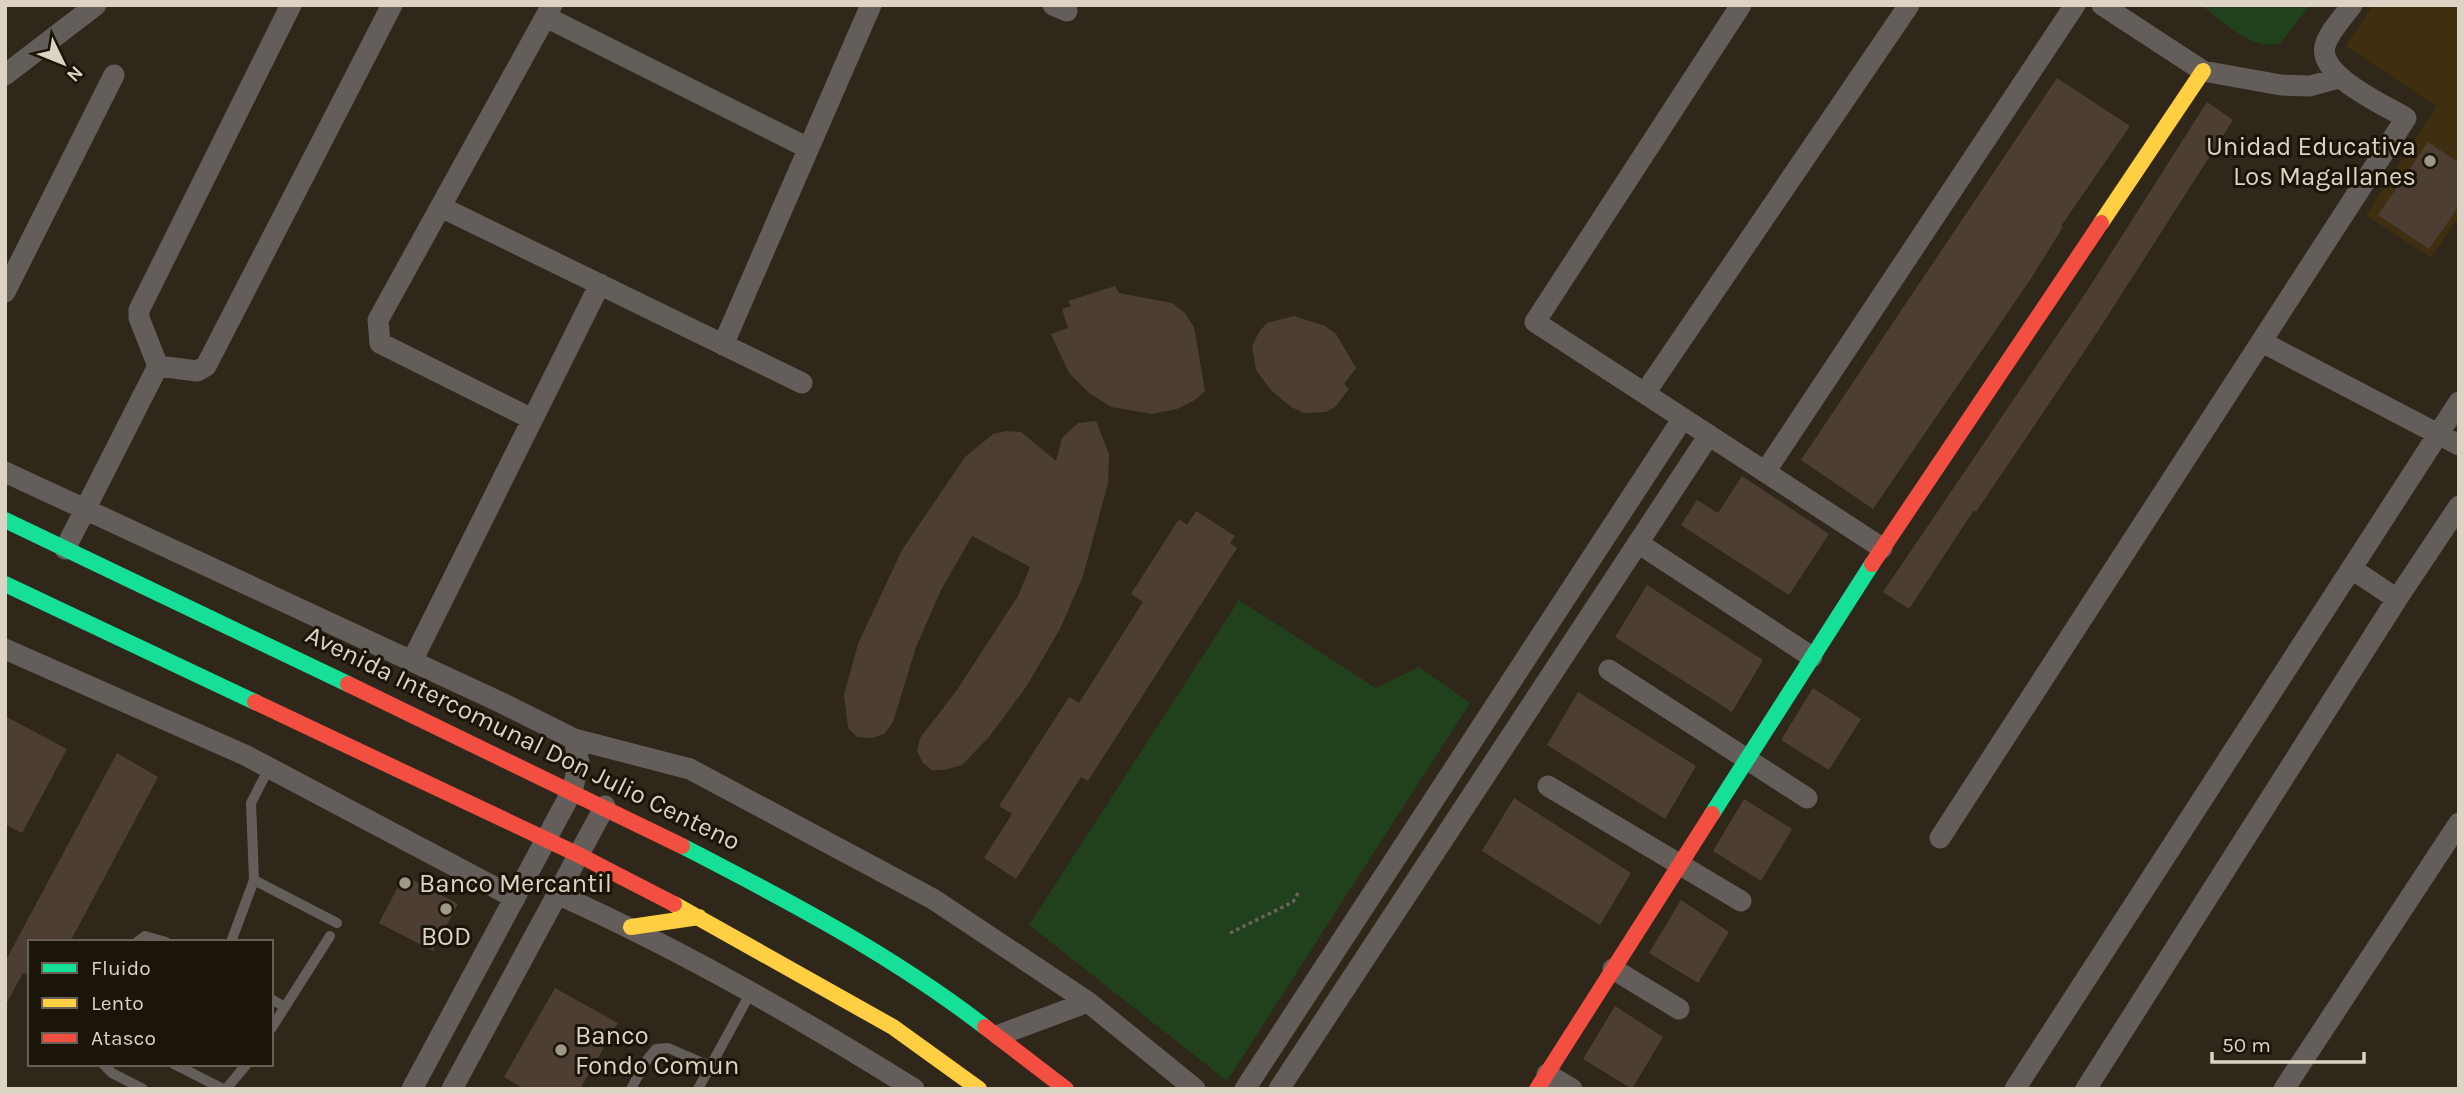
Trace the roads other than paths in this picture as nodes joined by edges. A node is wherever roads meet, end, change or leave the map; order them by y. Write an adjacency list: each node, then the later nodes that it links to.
1 (96, 5): 12 (street)
2 (291, 5): 21 (street)
3 (392, 5): 21 (street)
4 (871, 5): 15 (street)
5 (1741, 5): 23 (street)
6 (1909, 5): 23 (street)
7 (2075, 5): 31 (street)
8 (2102, 5): 11 (street)
9 (2352, 5): 14 (street)
10 (549, 11): 15 (street); 16 (street)
11 (2203, 71): 14 (street); 36 (main road)
12 (5, 75)
13 (114, 75): 18 (street)
14 (2339, 78): 19 (street)
15 (808, 148): 20 (street)
16 (442, 206): 17 (street); 26 (street)
17 (600, 284): 20 (street); 26 (street)
18 (5, 292)
19 (2262, 342): 28 (street); 55 (street)
20 (723, 345): 22 (street)
21 (158, 366): 33 (street)
22 (802, 383)
23 (1645, 393): 25 (street)
24 (2459, 401): 28 (street)
25 (1683, 418): 27 (street); 45 (street)
26 (532, 419): 43 (street)
27 (1709, 435): 31 (street); 35 (street)
28 (2437, 435): 29 (street); 38 (street)
29 (2459, 445)
30 (5, 472): 33 (street, Avenida Intercomunal Don Julio Centeno)
31 (1765, 472): 36 (street)
32 (2459, 506): 40 (street)
33 (88, 510): 37 (street); 43 (street, Avenida Intercomunal Don Julio Centeno)
34 (5, 520): 37 (main road, Avenida Intercomunal Don Julio Centeno)
35 (1638, 543): 42 (street); 47 (street)
36 (1882, 548): 42 (main road)
37 (65, 549): 51 (main road, Avenida Intercomunal Don Julio Centeno)
38 (2352, 569): 40 (street); 96 (street)
39 (5, 584): 56 (main road)
40 (2397, 598): 97 (street)
41 (5, 649): 49 (street)
42 (1812, 657): 48 (main road)
43 (412, 661): 46 (street, Avenida Intercomunal Don Julio Centeno)
44 (1609, 670): 48 (street)
45 (1480, 732): 47 (street); 93 (street)
46 (574, 739): 51 (street); 73 (street, Avenida Intercomunal Don Julio Centeno)
47 (1504, 747): 94 (street)
48 (1747, 759): 52 (street); 58 (main road)
49 (269, 768): 59 (lane); 61 (street)
50 (1548, 786): 58 (street)
51 (572, 791): 53 (main road, Avenida Intercomunal Don Julio Centeno); 56 (street)
52 (1807, 798)
53 (605, 806): 57 (street); 77 (main road, Avenida Intercomunal Don Julio Centeno)
54 (2459, 823): 98 (street)
55 (1940, 838)
56 (546, 839): 57 (main road); 61 (street)
57 (579, 855): 60 (street); 63 (main road)
58 (1680, 864): 62 (street); 70 (main road)
59 (254, 880): 64 (lane); 69 (lane)
60 (557, 894): 65 (street); 86 (street)
61 (515, 898): 85 (street)
62 (1741, 901)
63 (699, 917): 65 (main road); 90 (main road)
64 (337, 923)
65 (632, 927): 71 (street)
66 (330, 936): 74 (lane)
67 (140, 940): 68 (lane)
68 (159, 940)
69 (232, 940)
70 (1613, 970): 75 (street); 82 (main road)
71 (751, 992): 81 (lane); 89 (street)
72 (273, 1000): 74 (lane)
73 (1088, 1002): 77 (street); 92 (street)
74 (285, 1007): 76 (lane)
75 (1679, 1009)
76 (273, 1026)
77 (999, 1035): 91 (main road, Avenida Intercomunal Don Julio Centeno)
78 (105, 1066): 83 (lane)
79 (178, 1066): 84 (lane)
80 (245, 1066): 84 (lane)
81 (710, 1066): 87 (lane); 88 (lane)
82 (1542, 1081): 95 (street)
83 (143, 1089)
84 (225, 1089)
85 (412, 1089)
86 (452, 1089)
87 (631, 1089)
88 (698, 1089)
89 (914, 1089)
90 (979, 1089)
91 (1066, 1089)
92 (1195, 1089)
93 (1245, 1089)
94 (1279, 1089)
95 (1572, 1089)
96 (2015, 1089)
97 (2086, 1089)
98 (2284, 1089)

